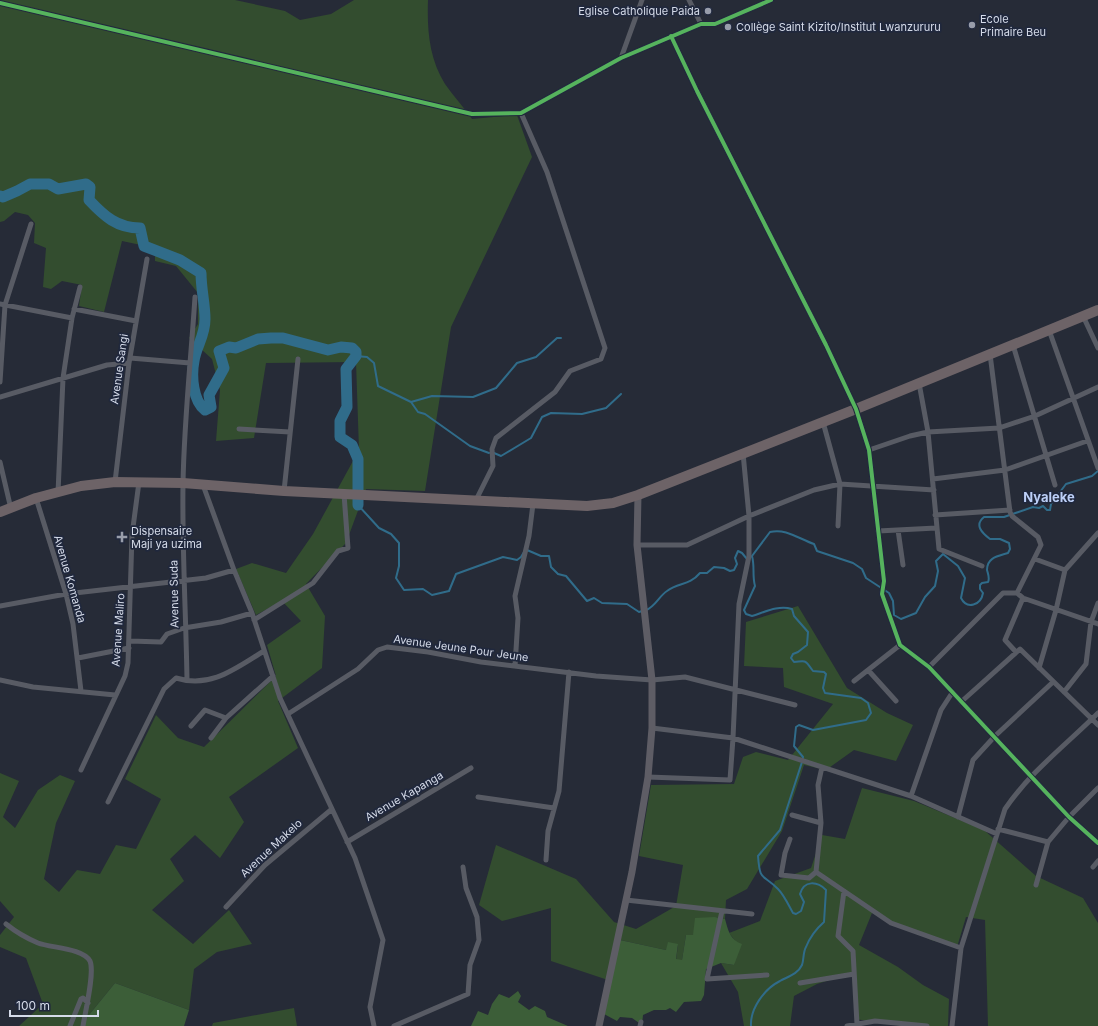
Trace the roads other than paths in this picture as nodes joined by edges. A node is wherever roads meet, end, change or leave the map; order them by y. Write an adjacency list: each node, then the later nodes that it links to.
1 (642, 0): 7 (street)
2 (689, 0): 5 (street)
3 (771, 0): 5 (street)
4 (0, 3): 8 (street)
5 (701, 24): 6 (street)
6 (671, 36): 7 (street); 32 (street)
7 (621, 58): 8 (street)
8 (521, 113): 60 (street)
9 (31, 224): 13 (street)
10 (147, 260): 18 (street, Avenue Sangi)
11 (80, 287): 14 (street)
12 (195, 297): 25 (street, Avenue Suda)
13 (2, 305): 17 (street); 27 (street)
14 (74, 309): 17 (street); 18 (street)
15 (1098, 310): 16 (highway)
16 (1083, 316): 19 (highway); 21 (street)
17 (72, 318): 26 (street)
18 (136, 321): 24 (street, Avenue Sangi)
19 (1049, 330): 20 (highway); 31 (street)
20 (1012, 345): 22 (highway); 33 (street)
21 (1098, 348)
22 (990, 354): 28 (highway); 35 (street)
23 (298, 359): 37 (street)
24 (129, 360): 25 (street); 26 (street); 47 (street, Avenue Sangi)
25 (190, 363): 49 (street, Avenue Suda)
26 (63, 378): 30 (street); 56 (street)
27 (0, 382)
28 (919, 383): 32 (highway); 38 (street)
29 (1098, 387): 31 (street)
30 (0, 397)
31 (1072, 399): 33 (street); 39 (street)
32 (856, 409): 34 (highway); 40 (street)
33 (1035, 416): 35 (street); 42 (street)
34 (823, 422): 41 (highway); 50 (street)
35 (999, 428): 38 (street); 45 (street)
36 (239, 429): 37 (street)
37 (290, 432): 55 (street)
38 (928, 432): 40 (street); 46 (street)
39 (1087, 441): 42 (street); 44 (street)
40 (869, 450): 53 (street)
41 (743, 453): 58 (highway); 66 (street)
42 (1046, 457): 45 (street); 52 (street)
43 (0, 462): 62 (street)
44 (1098, 468)
45 (1005, 470): 46 (street); 64 (street)
46 (933, 479): 54 (street)
47 (115, 482): 48 (highway); 56 (highway)
48 (139, 482): 49 (highway); 79 (street, Avenue Maliro)
49 (183, 484): 51 (highway); 78 (street, Avenue Suda)
50 (840, 484): 53 (street); 66 (street); 67 (street)
51 (203, 485): 55 (highway); 76 (street)
52 (1055, 485)
53 (874, 487): 54 (street); 70 (street)
54 (934, 490): 65 (street)
55 (284, 491): 57 (highway)
56 (58, 493): 59 (highway)
57 (352, 494): 60 (highway); 87 (street)
58 (638, 495): 61 (highway); 72 (street)
59 (36, 498): 62 (highway); 81 (street, Avenue Komanda)
60 (476, 500): 61 (highway)
61 (533, 504): 97 (street)
62 (11, 509): 63 (highway)
63 (0, 512)
64 (1011, 513): 65 (street); 73 (street)
65 (935, 515): 68 (street)
66 (749, 516): 72 (street); 108 (street)
67 (838, 526)
68 (936, 528): 69 (street); 75 (street)
69 (898, 530): 70 (street); 74 (street)
70 (878, 531): 92 (street)
71 (1098, 533): 77 (street)
72 (638, 545): 105 (street)
73 (1035, 559): 77 (street); 80 (street)
74 (903, 565)
75 (982, 566)
76 (234, 570): 78 (street); 86 (street)
77 (1065, 570): 85 (street)
78 (183, 581): 79 (street); 90 (street, Avenue Suda)
79 (131, 588): 81 (street); 91 (street, Avenue Maliro)
80 (1017, 593): 82 (street); 98 (street)
81 (66, 594): 84 (street); 96 (street, Avenue Komanda)
82 (1022, 598): 85 (street); 95 (street)
83 (1098, 603): 88 (street)
84 (0, 606)
85 (1056, 610): 88 (street); 99 (street)
86 (252, 613): 87 (street); 90 (street)
87 (254, 620): 94 (street)
88 (1091, 622): 89 (street); 110 (street)
89 (1098, 624)
90 (184, 628): 91 (street); 104 (street, Avenue Suda)
91 (130, 641): 93 (street, Avenue Maliro)
92 (900, 645): 98 (street); 100 (street)
93 (129, 648): 96 (street); 112 (street, Avenue Maliro)
94 (264, 651): 102 (street); 104 (street)
95 (1016, 652): 99 (street); 114 (street)
96 (78, 658): 109 (street, Avenue Komanda)
97 (515, 666): 101 (street, Avenue Jeune Pour Jeune); 117 (street, Avenue Jeune Pour Jeune)
98 (929, 667): 111 (street)
99 (1039, 668): 107 (street)
100 (868, 670): 106 (street); 113 (street)
101 (569, 672): 105 (street, Avenue Jeune Pour Jeune); 135 (street)
102 (273, 676): 117 (street); 118 (street)
103 (0, 680): 109 (street)
104 (186, 680): 134 (street)
105 (652, 680): 108 (street, Avenue Jeune Pour Jeune); 122 (street)
106 (854, 681)
107 (1053, 682): 110 (street); 123 (street)
108 (736, 688): 115 (street, Avenue Jeune Pour Jeune); 125 (street)
109 (81, 691): 112 (street)
110 (1064, 692): 119 (street)
111 (952, 693): 114 (street); 132 (street)
112 (115, 695): 128 (street, Avenue Maliro)
113 (896, 701)
114 (961, 702): 123 (street)
115 (795, 705)
116 (1098, 713): 119 (street)
117 (288, 714): 136 (street)
118 (226, 718): 121 (street); 124 (street)
119 (1092, 719): 120 (street); 129 (street)
120 (1098, 725)
121 (191, 726)
122 (652, 728): 125 (street); 130 (street)
123 (995, 736): 129 (street); 138 (street)
124 (210, 738)
125 (734, 738): 126 (street); 130 (street)
126 (822, 767): 132 (street); 140 (street)
127 (471, 768): 143 (street, Avenue Kapanga)
128 (81, 770)
129 (1032, 776): 139 (street); 141 (street)
130 (648, 777): 153 (street)
131 (1098, 788): 139 (street)
132 (911, 796): 138 (street)
133 (478, 797): 135 (street)
134 (108, 802)
135 (554, 808): 146 (street)
136 (332, 809): 143 (street); 154 (street, Avenue Makelo)
137 (792, 815): 140 (street)
138 (958, 817): 141 (street)
139 (1069, 817): 144 (street); 145 (street)
140 (821, 823): 150 (street)
141 (998, 831): 144 (street); 158 (street)
142 (790, 839): 150 (street)
143 (347, 842): 167 (street)
144 (1048, 842): 151 (street)
145 (1098, 843)
146 (546, 860)
147 (1098, 861): 148 (street)
148 (1093, 866)
149 (463, 867): 168 (street)
150 (816, 872): 152 (street)
151 (1036, 885)
152 (844, 891): 158 (street); 159 (street)
153 (626, 900): 155 (street); 169 (street)
154 (226, 906)
155 (722, 910): 156 (street); 160 (street)
156 (752, 914)
157 (6, 924): 162 (street)
158 (961, 948): 172 (street)
159 (854, 974): 161 (street); 163 (street)
160 (767, 975)
161 (800, 984)
162 (88, 1003): 165 (street); 166 (street)
163 (857, 1024): 164 (street); 170 (street)
164 (875, 1024): 171 (street)
165 (70, 1026)
166 (83, 1026)
167 (374, 1026)
168 (394, 1026)
169 (599, 1026)
170 (847, 1026)
171 (927, 1026)
172 (952, 1026)

